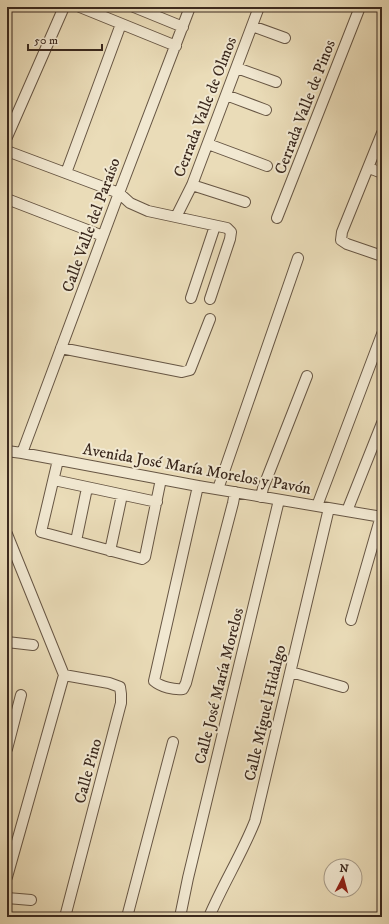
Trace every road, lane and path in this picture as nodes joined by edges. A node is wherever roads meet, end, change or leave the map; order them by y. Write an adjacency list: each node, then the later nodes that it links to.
1 (64, 7): 17 (street)
2 (80, 7): 7 (street)
3 (134, 7): 9 (street)
4 (190, 7): 9 (street, Calle Valle del Paraíso)
5 (259, 7): 8 (street, Cerrada Valle de Olmos)
6 (360, 7): 29 (street, Cerrada Valle de Pinos)
7 (120, 24): 11 (street); 22 (street)
8 (252, 26): 10 (street); 12 (street, Cerrada Valle de Olmos)
9 (183, 27): 11 (street, Calle Valle del Paraíso)
10 (285, 38)
11 (176, 46): 25 (street, Calle Valle del Paraíso)
12 (237, 68): 13 (street); 14 (street, Cerrada Valle de Olmos)
13 (276, 82)
14 (226, 95): 15 (street); 18 (street, Cerrada Valle de Olmos)
15 (266, 110)
16 (382, 133): 21 (street)
17 (7, 137)
18 (208, 144): 20 (street); 24 (street, Cerrada Valle de Olmos)
19 (7, 151): 22 (street)
20 (268, 166)
21 (369, 168): 23 (street); 32 (street)
22 (66, 173): 25 (street)
23 (382, 173)
24 (192, 185): 27 (street); 28 (street, Cerrada Valle de Olmos)
25 (119, 193): 28 (street); 31 (street, Calle Valle del Paraíso)
26 (7, 199): 31 (street)
27 (245, 202)
28 (176, 217): 30 (street)
29 (277, 218)
30 (215, 226): 34 (street); 35 (street)
31 (103, 236): 38 (street, Calle Valle del Paraíso)
32 (382, 256)
33 (298, 258): 48 (street)
34 (191, 298)
35 (210, 299)
36 (210, 319): 38 (street)
37 (382, 334): 54 (street)
38 (62, 348): 42 (street, Calle Valle del Paraíso)
39 (307, 376): 51 (street)
40 (382, 423): 56 (street)
41 (7, 453): 42 (street, Avenida José María Morelos y Pavón)
42 (22, 453): 43 (street, Avenida José María Morelos y Pavón)
43 (58, 460): 44 (street); 45 (street, Avenida José María Morelos y Pavón)
44 (54, 480): 47 (street); 59 (street)
45 (161, 480): 46 (street, Avenida José María Morelos y Pavón); 53 (street)
46 (198, 486): 48 (street, Avenida José María Morelos y Pavón); 49 (street)
47 (87, 488): 50 (street); 59 (street)
48 (218, 489): 49 (street, Avenida José María Morelos y Pavón)
49 (234, 492): 51 (street, Avenida José María Morelos y Pavón)
50 (122, 495): 53 (street); 60 (street)
51 (261, 497): 52 (street, Avenida José María Morelos y Pavón)
52 (279, 500): 54 (street, Avenida José María Morelos y Pavón); 75 (street, Calle José María Morelos)
53 (157, 502): 60 (street)
54 (317, 506): 55 (street, Avenida José María Morelos y Pavón)
55 (329, 508): 56 (street, Avenida José María Morelos y Pavón); 64 (street, Calle Miguel Hidalgo)
56 (347, 511): 57 (street, Avenida José María Morelos y Pavón)
57 (381, 517): 61 (street)
58 (7, 534): 65 (street)
59 (76, 541): 60 (street)
60 (110, 551)
61 (351, 620)
62 (7, 642): 63 (street)
63 (33, 645)
64 (290, 672): 66 (street); 76 (street, Calle Miguel Hidalgo)
65 (64, 675): 70 (street); 73 (street, Calle Pino)
66 (343, 687)
67 (21, 695): 69 (street)
68 (173, 742): 74 (street)
69 (7, 749)
70 (7, 877)
71 (7, 898): 72 (street)
72 (31, 900)
73 (65, 917)
74 (127, 917)
75 (180, 917)
76 (208, 917)

